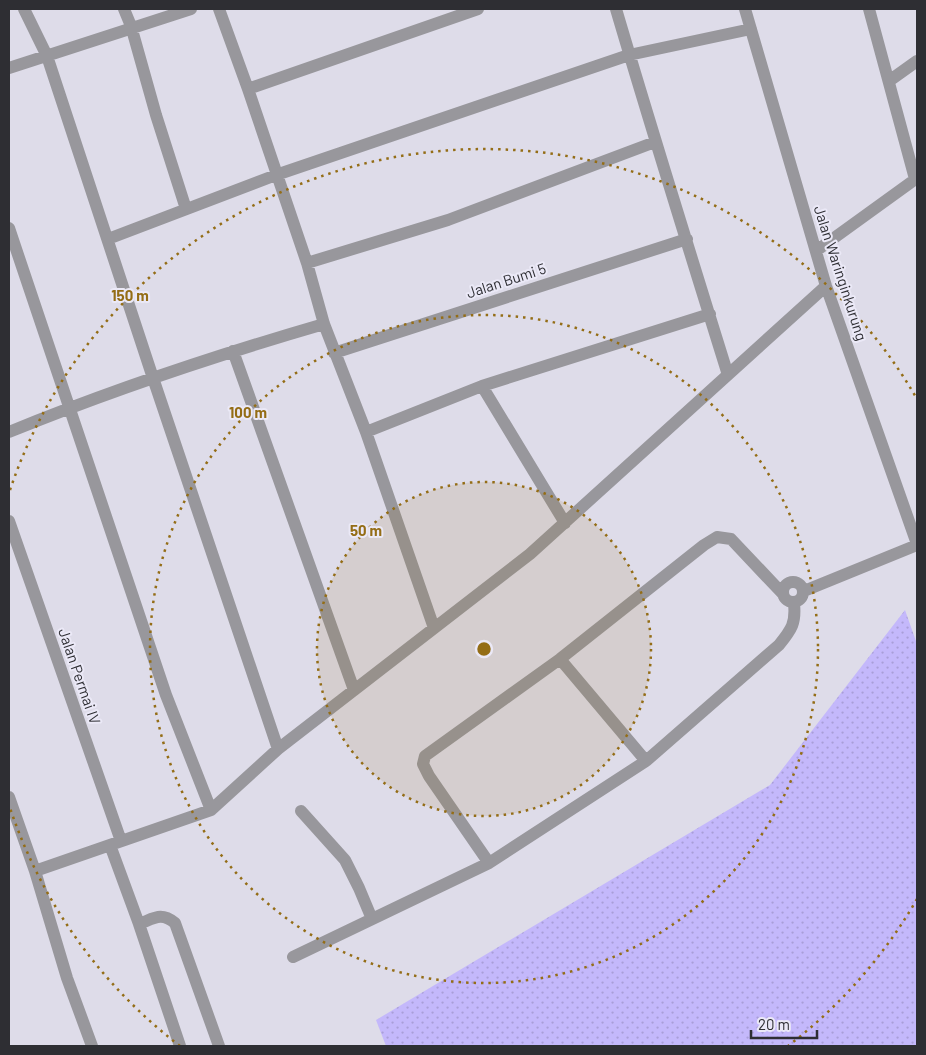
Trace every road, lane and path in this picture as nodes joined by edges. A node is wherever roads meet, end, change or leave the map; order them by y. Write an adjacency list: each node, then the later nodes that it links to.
1 (24, 9): 12 (street)
2 (124, 9): 9 (street)
3 (191, 9): 9 (street)
4 (218, 9): 16 (street)
5 (478, 9): 16 (street)
6 (616, 9): 11 (street)
7 (746, 9): 10 (street, Jalan Waringinkurung)
8 (870, 9): 15 (street)
9 (132, 29): 12 (street); 20 (street)
10 (751, 29): 11 (street); 24 (street, Jalan Waringinkurung)
11 (629, 54): 17 (street); 18 (street)
12 (47, 56): 14 (street); 22 (street)
13 (917, 61): 15 (street)
14 (9, 68)
15 (889, 82): 19 (street)
16 (248, 89): 18 (street)
17 (655, 142): 23 (street); 25 (street)
18 (276, 175): 20 (street); 25 (street)
19 (916, 179): 24 (street)
20 (186, 209): 22 (street)
21 (9, 228): 34 (street)
22 (108, 238): 32 (street)
23 (687, 239): 27 (street); 30 (street, Jalan Bumi 5)
24 (816, 251): 26 (street, Jalan Waringinkurung)
25 (307, 264): 28 (street)
26 (826, 286): 31 (street); 39 (street, Jalan Waringinkurung)
27 (710, 314): 31 (street); 33 (street)
28 (324, 324): 29 (street); 30 (street)
29 (233, 351): 32 (street); 45 (street)
30 (334, 353): 36 (street)
31 (728, 375): 38 (street)
32 (153, 378): 34 (street); 46 (street)
33 (482, 386): 36 (street); 38 (street)
34 (69, 408): 35 (street); 49 (street)
35 (9, 432)
36 (366, 432): 43 (street)
37 (9, 521): 51 (street, Jalan Permai IV)
38 (566, 523): 43 (street)
39 (917, 544): 40 (street)
40 (804, 591): 41 (street); 42 (street)
41 (783, 594): 42 (street); 44 (street)
42 (794, 602): 47 (street)
43 (434, 628): 45 (street)
44 (560, 659): 47 (street); 52 (street)
45 (354, 690): 46 (street)
46 (278, 749): 49 (street)
47 (646, 760): 52 (street)
48 (9, 797): 53 (street)
49 (211, 810): 51 (street)
50 (301, 810): 54 (street)
51 (116, 843): 53 (street); 55 (street, Jalan Permai IV)
52 (489, 863): 54 (street)
53 (35, 871): 57 (street)
54 (372, 919): 56 (street)
55 (139, 924): 58 (street, Jalan Permai IV); 59 (street)
56 (293, 956)
57 (92, 1046)
58 (180, 1046)
59 (220, 1046)

